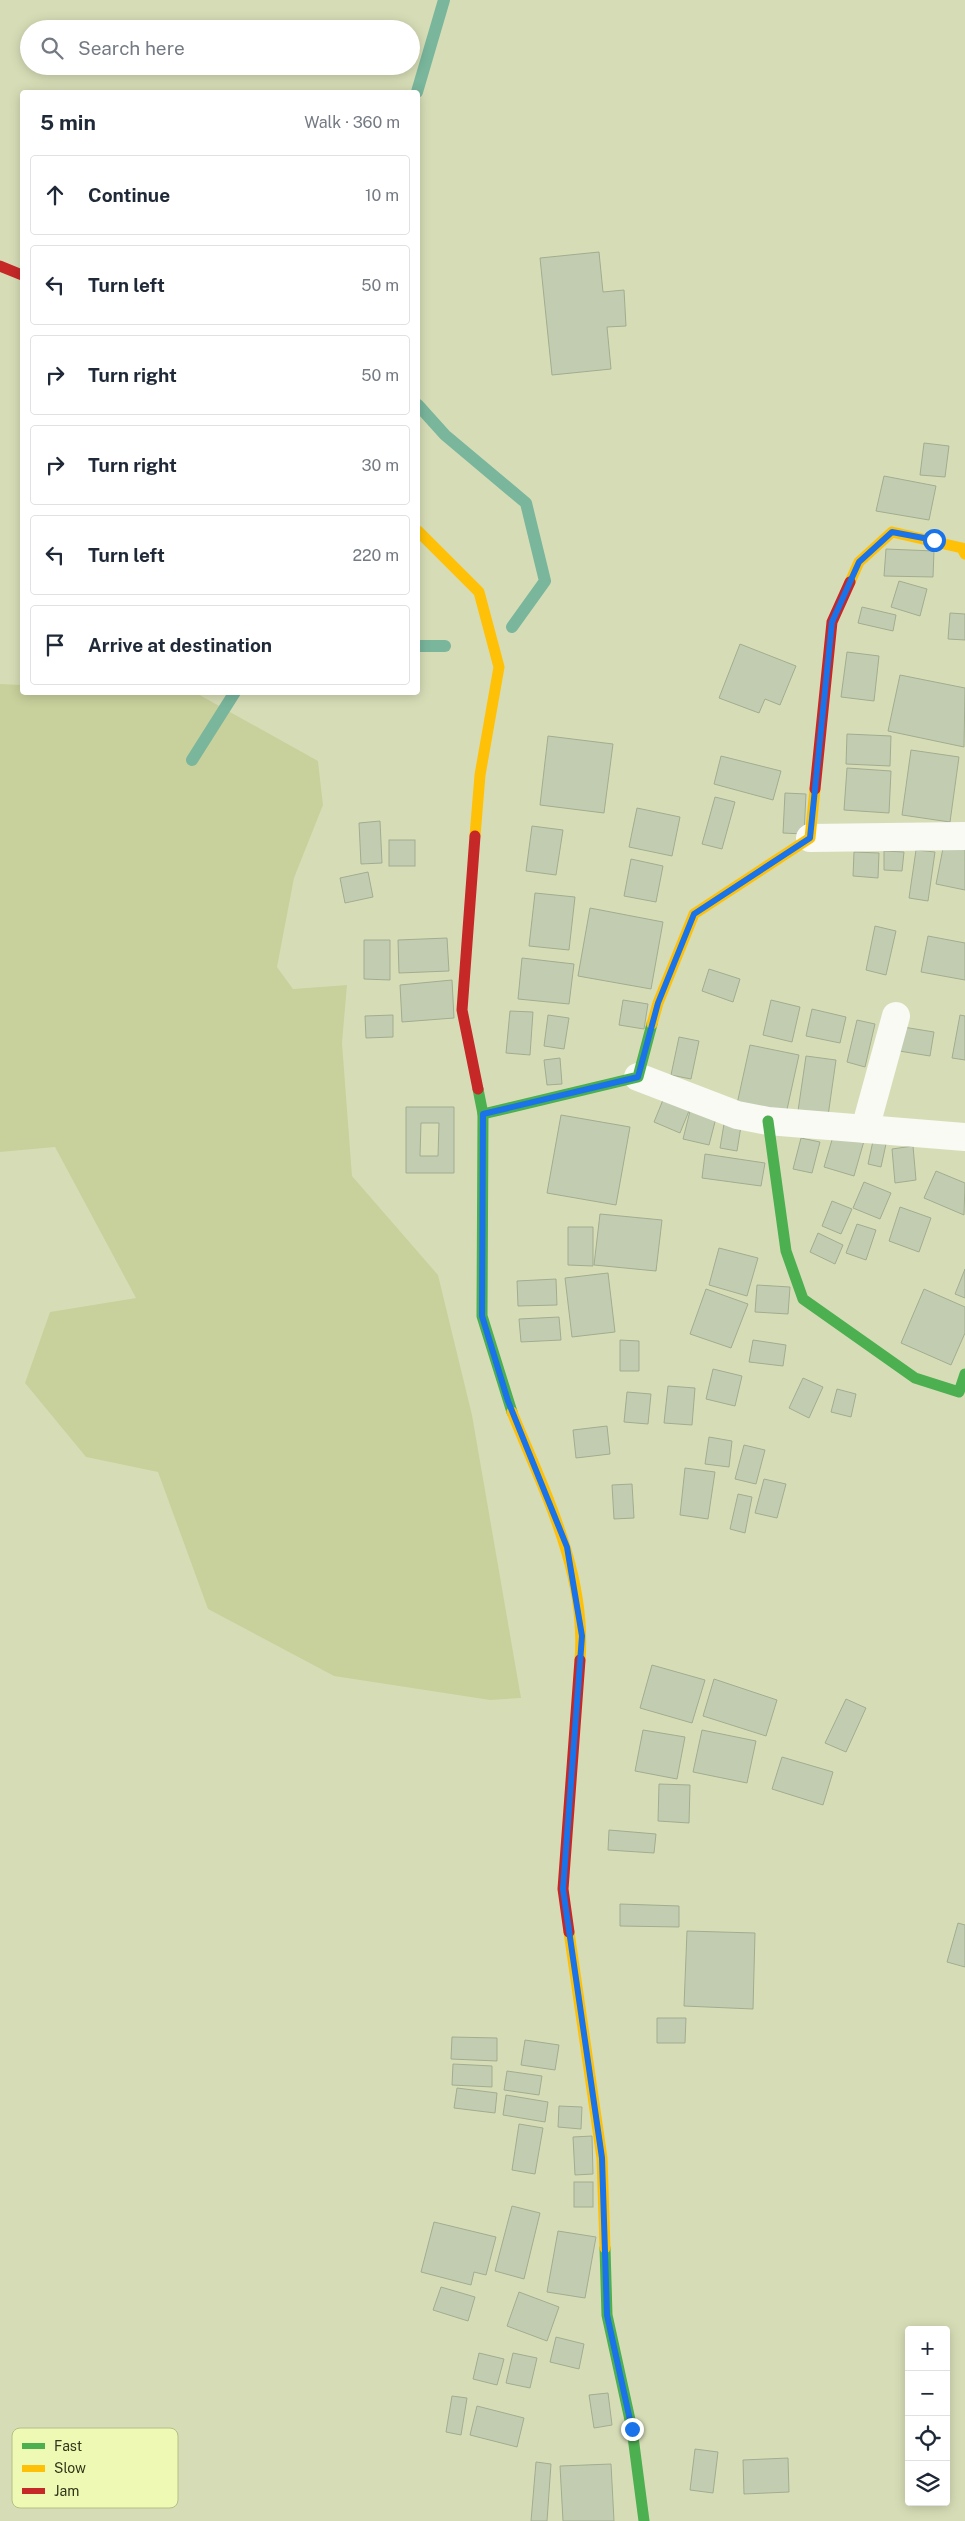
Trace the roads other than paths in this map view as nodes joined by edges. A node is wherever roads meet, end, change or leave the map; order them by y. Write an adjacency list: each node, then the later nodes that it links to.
1 (0, 266): 2 (street)
2 (20, 274)
3 (420, 533): 9 (street)
4 (965, 554): 6 (street)
5 (965, 836): 6 (street)
6 (810, 838): 8 (street)
7 (896, 1016): 11 (street)
8 (638, 1077): 9 (street); 10 (street)
9 (483, 1114): 14 (street)
10 (768, 1121): 11 (street); 13 (street)
11 (865, 1129): 12 (street)
12 (965, 1137)
13 (965, 1374)
14 (644, 2521)

